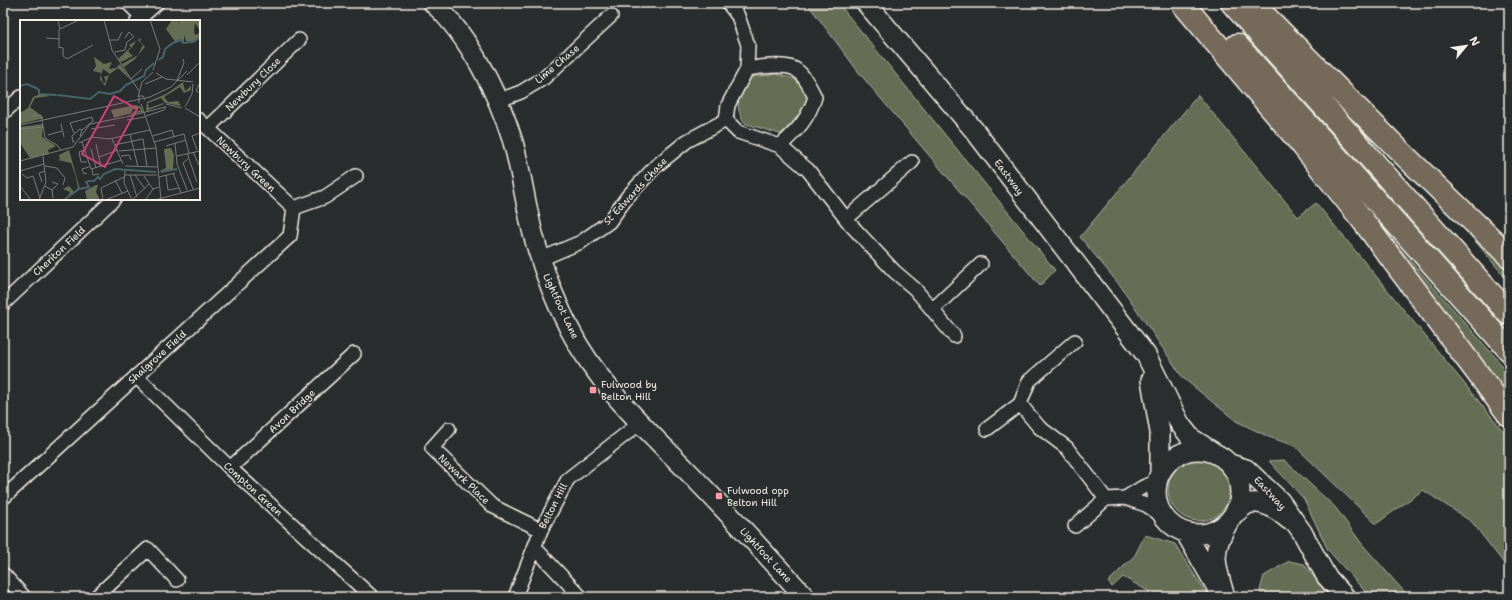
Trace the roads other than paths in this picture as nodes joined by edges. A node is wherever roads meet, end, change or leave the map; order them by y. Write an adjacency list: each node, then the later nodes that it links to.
1 (128, 3): 11 (street)
2 (157, 3): 11 (street)
3 (433, 3): 15 (main road, Lightfoot Lane)
4 (728, 3): 13 (street)
5 (866, 3): 35 (main road, Eastway)
6 (1182, 3): 38 (highway)
7 (1199, 3): 33 (highway)
8 (1232, 3): 30 (highway)
9 (1252, 3): 25 (highway)
10 (611, 16): 15 (street, Lime Chase)
11 (139, 19)
12 (298, 40): 18 (street, Newbury Close)
13 (747, 69): 17 (street); 19 (street)
14 (20, 98): 16 (street)
15 (497, 102): 26 (main road, Lightfoot Lane)
16 (3, 113)
17 (726, 120): 19 (street); 26 (street, St Edwards Chase)
18 (203, 124): 23 (street, Newbury Green)
19 (780, 146): 24 (street)
20 (912, 162): 24 (street)
21 (356, 176): 23 (street)
22 (113, 200): 28 (street, Cheriton Field)
23 (294, 208): 36 (street, Shalgrove Field)
24 (846, 220): 29 (street)
25 (1509, 256)
26 (541, 259): 39 (main road, Lightfoot Lane)
27 (981, 264): 29 (street)
28 (3, 304)
29 (932, 310): 31 (street)
30 (1509, 314)
31 (954, 336)
32 (1076, 341): 37 (street)
33 (1509, 350)
34 (354, 354): 44 (street, Avon Bridge)
35 (1146, 355): 42 (main road, Eastway); 45 (main road, Eastway)
36 (136, 376): 44 (street, Compton Green); 46 (street, Shalgrove Field)
37 (1020, 404): 41 (street); 48 (street)
38 (1509, 415)
39 (640, 423): 52 (street, Belton Hill); 63 (main road, Lightfoot Lane)
40 (449, 429): 52 (street, Newark Place)
41 (987, 429)
42 (1213, 452): 43 (main road); 45 (main road)
43 (1230, 464): 50 (main road); 54 (main road, Eastway)
44 (230, 468): 58 (street, Compton Green)
45 (1159, 478): 47 (street); 49 (main road)
46 (3, 498)
47 (1125, 498): 48 (street); 49 (street)
48 (1106, 499): 51 (street)
49 (1165, 518): 53 (main road)
50 (1232, 518): 53 (main road); 54 (main road, Eastway); 64 (main road)
51 (1075, 526)
52 (541, 530): 55 (street, Belton Hill)
53 (1185, 532): 64 (main road)
54 (1302, 532): 65 (main road, Eastway)
55 (535, 548): 61 (street, Belton Hill); 62 (street)
56 (3, 574): 59 (street)
57 (177, 580): 60 (street)
58 (370, 596)
59 (24, 597)
60 (96, 597)
61 (515, 597)
62 (581, 597)
63 (805, 597)
64 (1224, 597)
65 (1345, 597)

